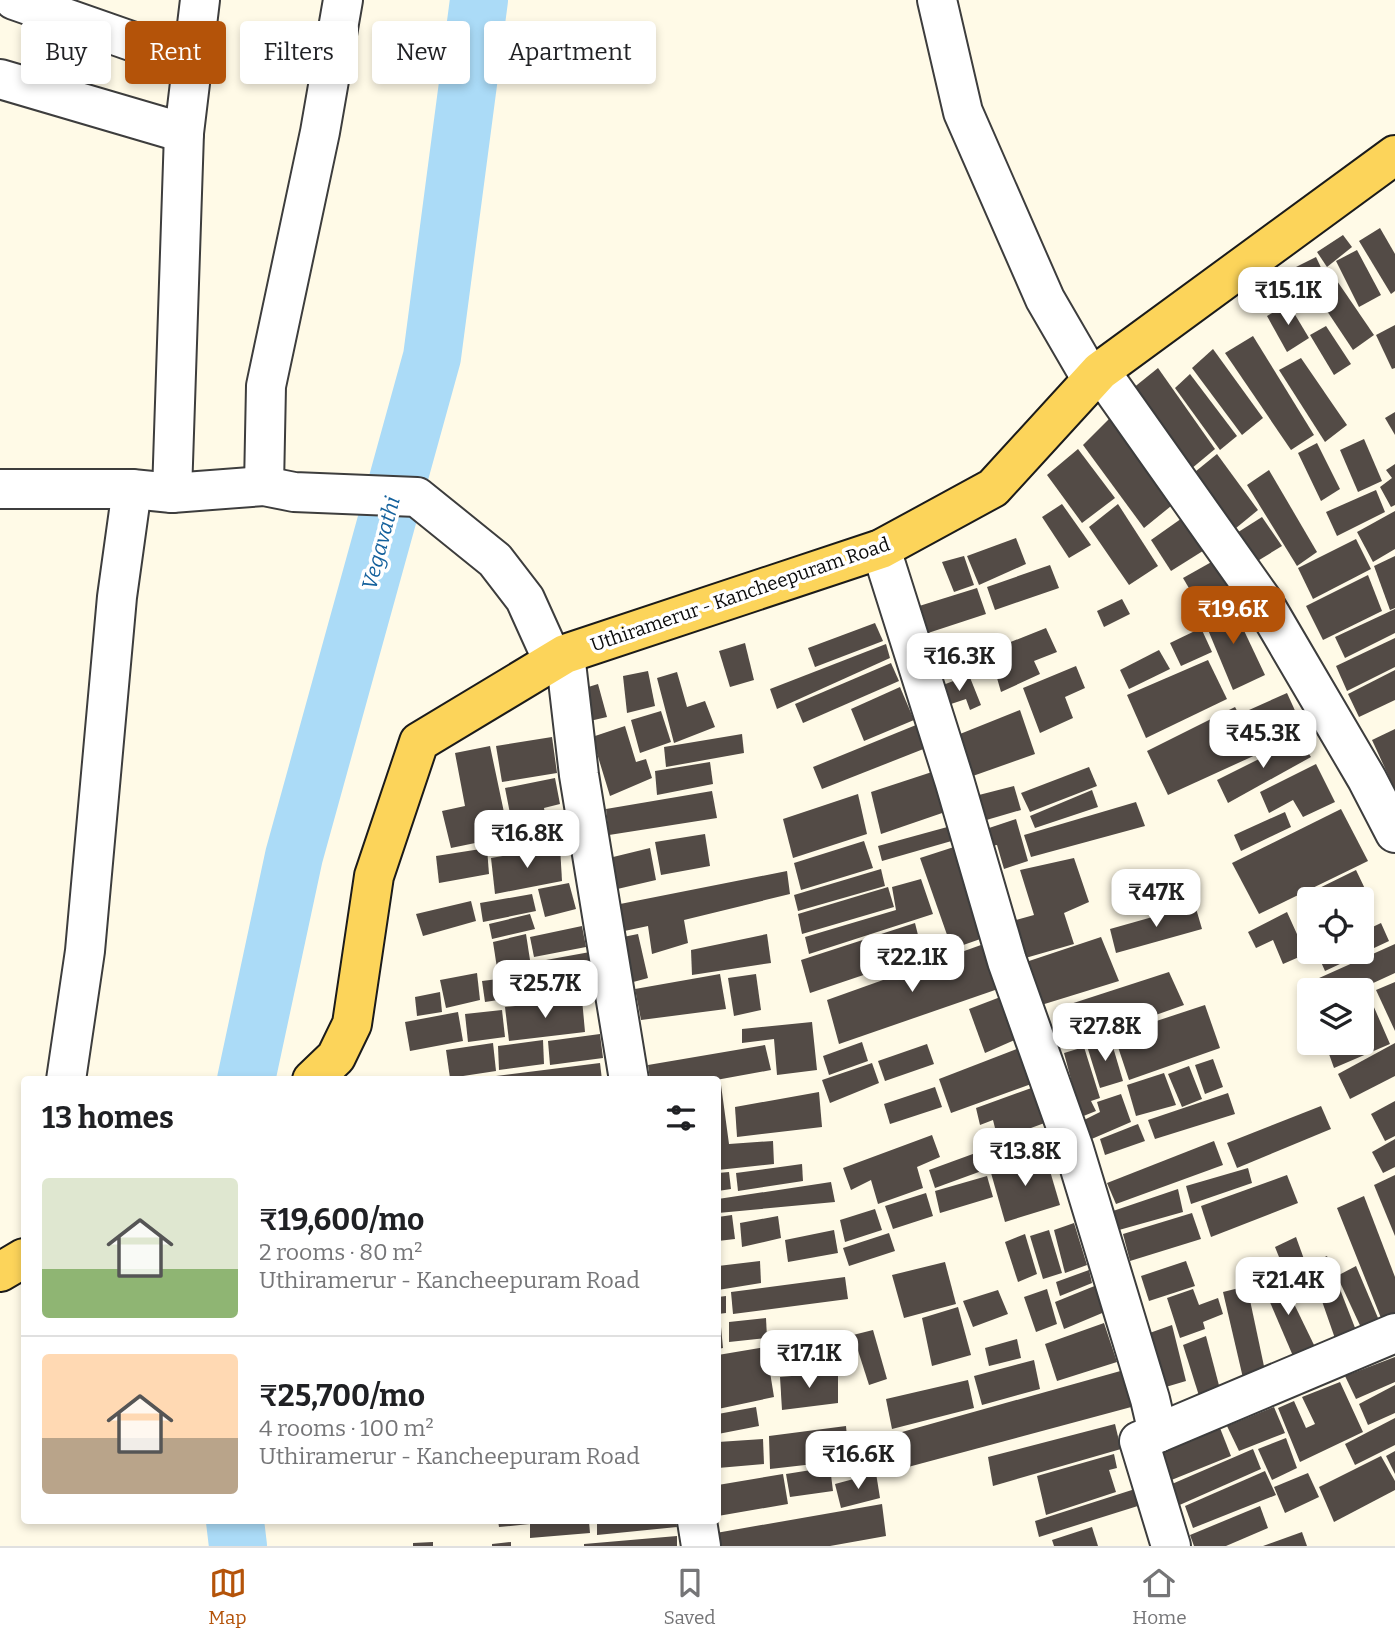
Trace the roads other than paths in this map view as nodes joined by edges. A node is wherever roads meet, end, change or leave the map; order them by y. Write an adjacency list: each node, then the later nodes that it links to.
1 (14, 0): 6 (street)
2 (200, 0): 5 (street)
3 (344, 0): 14 (street)
4 (937, 0): 11 (street)
5 (198, 21)
6 (125, 39)
7 (0, 79): 9 (street)
8 (191, 84): 9 (street)
9 (184, 132): 15 (street)
10 (1395, 155): 11 (main road, Uthiramerur - Kancheepuram Road)
11 (1096, 376): 16 (main road, Uthiramerur - Kancheepuram Road); 18 (street)
12 (0, 489): 13 (street)
13 (132, 489): 15 (street); 19 (street)
14 (279, 489): 15 (street); 17 (street)
15 (172, 493)
16 (881, 550): 17 (main road, Uthiramerur - Kancheepuram Road); 25 (street)
17 (559, 657): 20 (main road, Uthiramerur - Kancheepuram Road); 21 (street)
18 (1395, 833)
19 (67, 1076)
20 (316, 1076)
21 (628, 1076)
22 (21, 1260): 23 (main road)
23 (0, 1272)
24 (1395, 1333): 25 (street)
25 (1158, 1433): 28 (street)
26 (697, 1524): 27 (street)
27 (701, 1546)
28 (1171, 1546)

